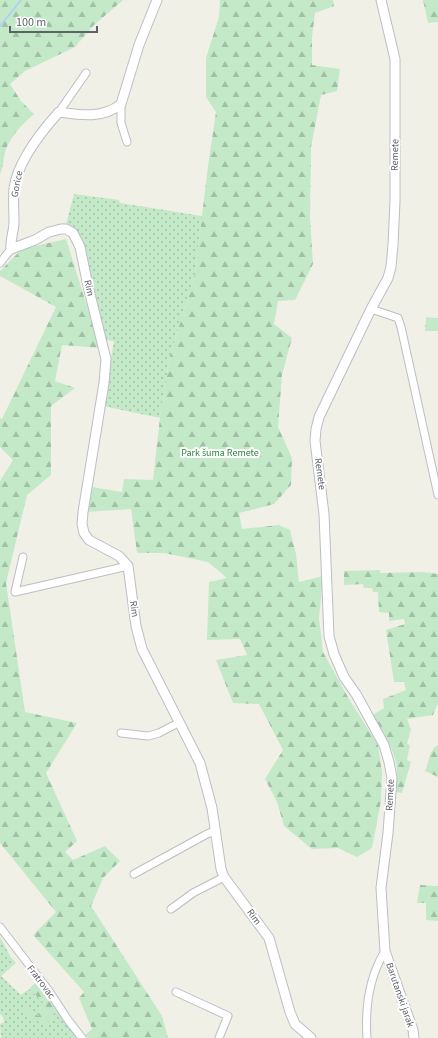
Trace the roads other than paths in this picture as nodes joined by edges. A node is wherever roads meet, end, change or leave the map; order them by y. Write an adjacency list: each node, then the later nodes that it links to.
1 (157, 0): 4 (street)
2 (380, 0): 9 (street, Remete)
3 (86, 73): 5 (street, Gorice)
4 (121, 104): 5 (street); 6 (street)
5 (59, 112): 7 (street, Gorice)
6 (127, 142)
7 (11, 249): 8 (street); 12 (street, Rim)
8 (0, 263)
9 (371, 308): 10 (street); 20 (street, Remete)
10 (438, 495)
11 (23, 556): 12 (street)
12 (128, 566): 13 (street, Rim)
13 (180, 722): 14 (street); 15 (street, Rim)
14 (121, 733)
15 (215, 831): 16 (street); 17 (street, Rim)
16 (134, 874)
17 (224, 877): 18 (street); 24 (street, Rim)
18 (171, 909)
19 (0, 927): 22 (street, Fratrovac)
20 (385, 951): 25 (street); 26 (street, Barutanski jarak)
21 (176, 992): 23 (street)
22 (82, 1038)
23 (219, 1038)
24 (311, 1038)
25 (366, 1038)
26 (414, 1038)

